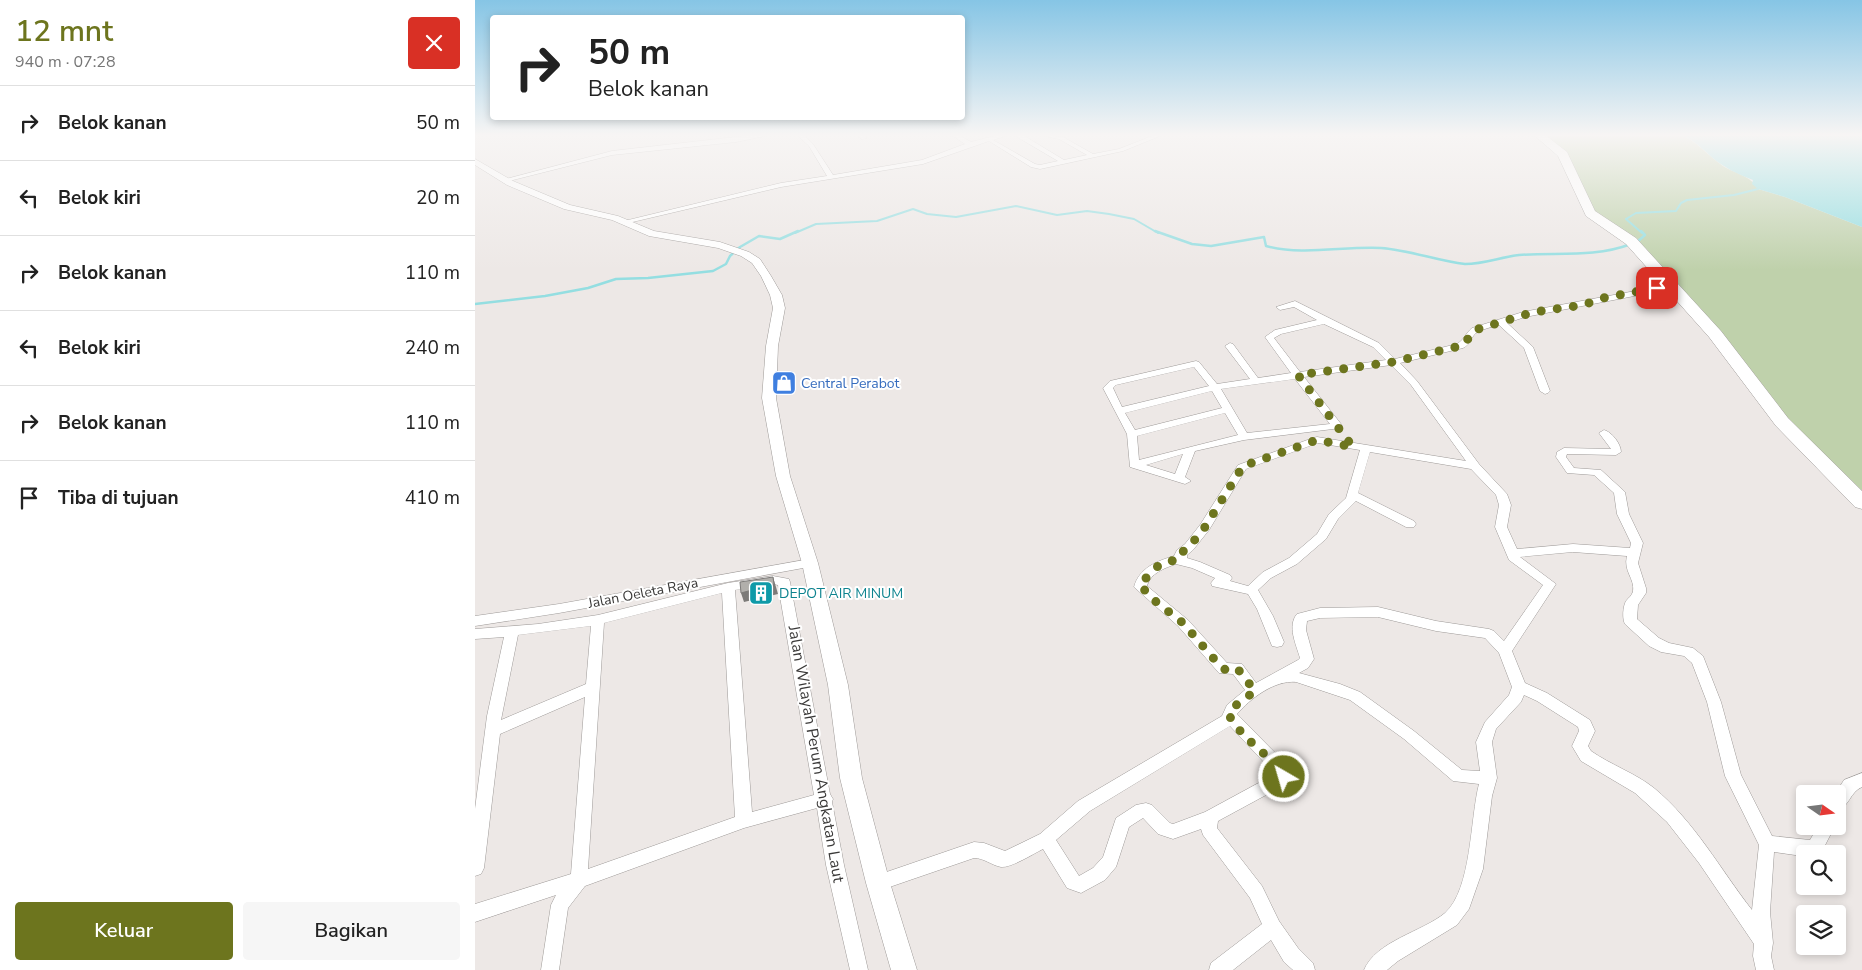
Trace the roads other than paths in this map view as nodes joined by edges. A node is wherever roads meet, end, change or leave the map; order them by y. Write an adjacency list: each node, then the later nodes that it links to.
1 (818, 179): 4 (street)
2 (1575, 179): 5 (highway)
3 (505, 180): 4 (street)
4 (624, 222): 34 (street)
5 (1673, 286): 8 (street); 29 (highway)
6 (1280, 308): 7 (street)
7 (1325, 322): 11 (street); 13 (street)
8 (1501, 322): 11 (street); 16 (street)
9 (1230, 346): 14 (street)
10 (1192, 355): 12 (street)
11 (1393, 362): 13 (street); 27 (street)
12 (1199, 365): 15 (street); 18 (street)
13 (1298, 375): 14 (street); 19 (street)
14 (1255, 380): 15 (street)
15 (1215, 387): 17 (street); 18 (street)
16 (1545, 391)
17 (1228, 409): 21 (street); 22 (street)
18 (1119, 411): 21 (street)
19 (1337, 426): 22 (street); 23 (street)
20 (1604, 433): 31 (street)
21 (1132, 434): 26 (street)
22 (1244, 437): 24 (street)
23 (1353, 447): 25 (street); 33 (street)
24 (1191, 449): 26 (street); 26 (street)
25 (1366, 449): 27 (street); 28 (street)
26 (1134, 465)
27 (1475, 466): 32 (street)
28 (1353, 495): 30 (street); 36 (street)
29 (1862, 503)
30 (1410, 524)
31 (1634, 553): 32 (street); 57 (street)
32 (1512, 554): 42 (street)
33 (1179, 559): 36 (street); 46 (street)
34 (810, 563): 38 (street, Jalan Oeleta Raya); 60 (street)
35 (727, 587): 37 (street, Jalan Wilayah Perum Angkatan Laut); 52 (street, Jalan Wilayah Perum Angkatan Laut); 54 (street)
36 (1252, 591): 41 (street)
37 (598, 620): 39 (street, Jalan Wilayah Perum Angkatan Laut); 44 (street)
38 (475, 621)
39 (512, 631): 40 (street, Jalan Wilayah Perum Angkatan Laut); 48 (street)
40 (475, 634)
41 (1277, 642)
42 (1505, 651): 43 (street); 45 (street)
43 (1279, 677): 46 (street); 49 (street)
44 (593, 687): 48 (street); 59 (street)
45 (1519, 687): 49 (street); 63 (street)
46 (1255, 691): 47 (street)
47 (1231, 718): 53 (street); 56 (street)
48 (492, 731): 58 (street)
49 (1489, 778): 69 (street)
50 (1862, 780): 51 (street)
51 (1846, 791)
52 (825, 799): 54 (street); 65 (street, Jalan Wilayah Perum Angkatan Laut)
53 (1211, 817): 56 (street); 62 (street)
54 (744, 821): 59 (street)
55 (1823, 835): 57 (street)
56 (1046, 839): 60 (street)
57 (1768, 845): 63 (street)
58 (475, 868)
59 (579, 880): 61 (street); 64 (street)
60 (878, 883): 66 (street)
61 (475, 913)
62 (1273, 927): 67 (street); 68 (street)
63 (1764, 943): 70 (street)
64 (550, 970)
65 (859, 970)
66 (904, 970)
67 (1218, 970)
68 (1306, 970)
69 (1373, 970)
70 (1765, 970)

